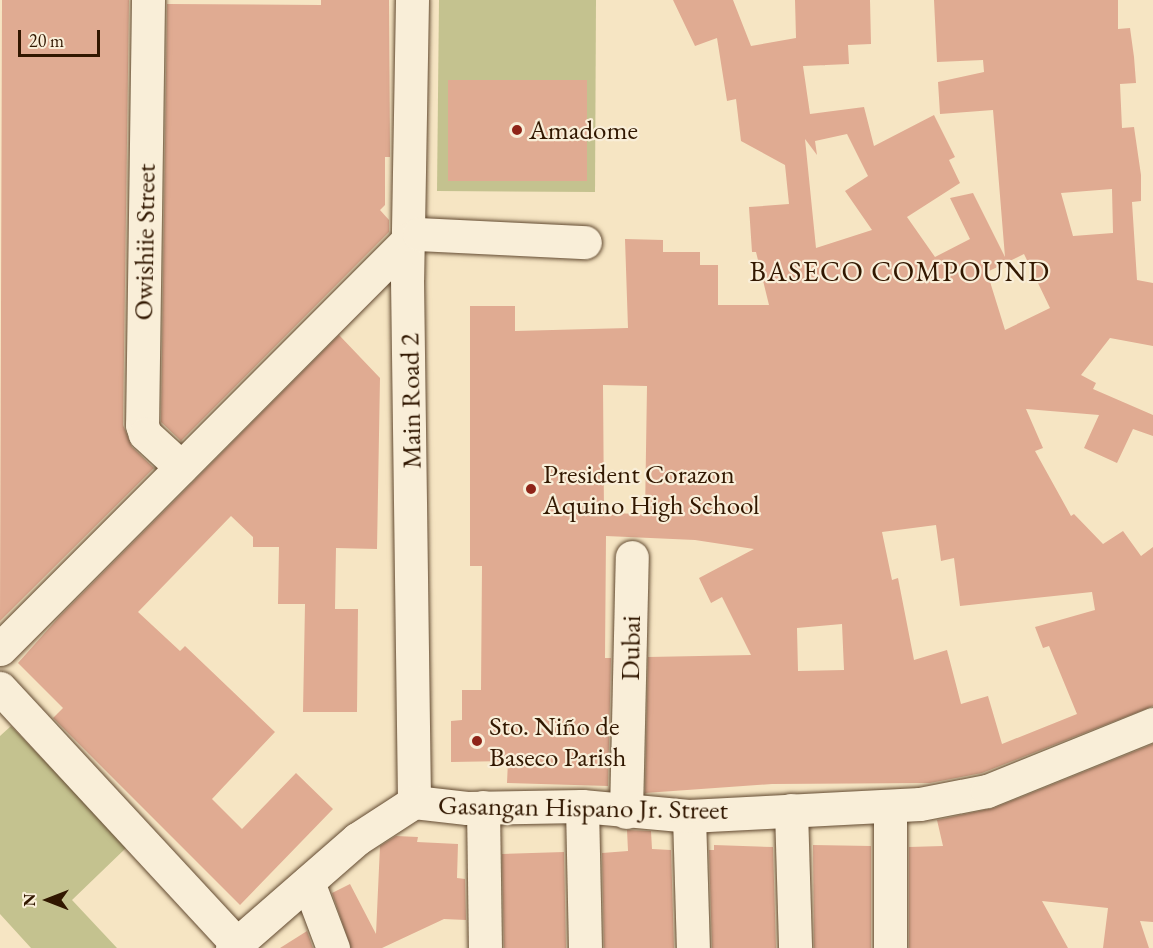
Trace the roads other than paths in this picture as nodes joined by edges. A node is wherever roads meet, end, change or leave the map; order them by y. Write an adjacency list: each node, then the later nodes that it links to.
1 (148, 0): 5 (street, Owishiie Street)
2 (412, 0): 3 (street, Main Road 2)
3 (410, 237): 4 (street); 5 (street); 10 (street, Main Road 2)
4 (585, 242)
5 (181, 467): 7 (street)
6 (632, 557): 15 (street, Dubai)
7 (0, 649)
8 (0, 688): 18 (street)
9 (1153, 724): 13 (street, Gasangan Hispano Jr. Street)
10 (414, 802): 12 (street, Gasangan Hispano Jr. Street); 17 (street, Gasangan Hispano Jr. Street)
11 (582, 806): 12 (street, Gasangan Hispano Jr. Street); 15 (street, Gasangan Hispano Jr. Street); 21 (street)
12 (483, 807): 20 (street)
13 (890, 807): 14 (street, Gasangan Hispano Jr. Street); 24 (street)
14 (791, 810): 16 (street, Gasangan Hispano Jr. Street); 23 (street)
15 (626, 812): 16 (street, Gasangan Hispano Jr. Street)
16 (689, 816): 22 (street)
17 (308, 882): 18 (street, Gasangan Hispano Jr. Street); 19 (street)
18 (235, 946)
19 (333, 948)
20 (485, 948)
21 (585, 948)
22 (693, 948)
23 (795, 948)
24 (890, 948)

